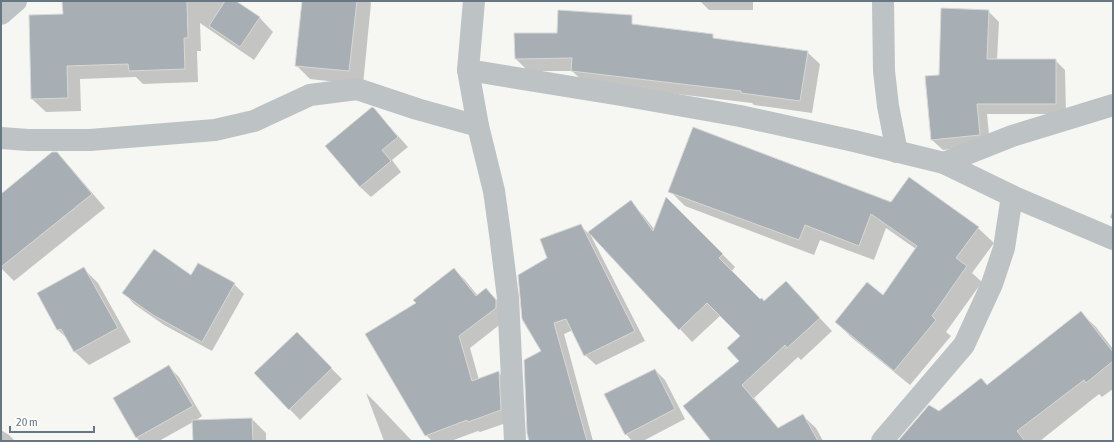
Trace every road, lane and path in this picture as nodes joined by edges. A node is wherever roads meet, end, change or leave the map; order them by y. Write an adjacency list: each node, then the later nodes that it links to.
1 (16, 1): 4 (street)
2 (474, 1): 5 (street)
3 (883, 1): 9 (street)
4 (1, 14)
5 (468, 70): 7 (street); 9 (street)
6 (1113, 105): 10 (street)
7 (478, 126): 8 (street); 13 (street)
8 (1, 138)
9 (897, 152): 10 (street)
10 (944, 163): 11 (street)
11 (1012, 196): 12 (street); 14 (street)
12 (1113, 239)
13 (515, 441)
14 (882, 441)

